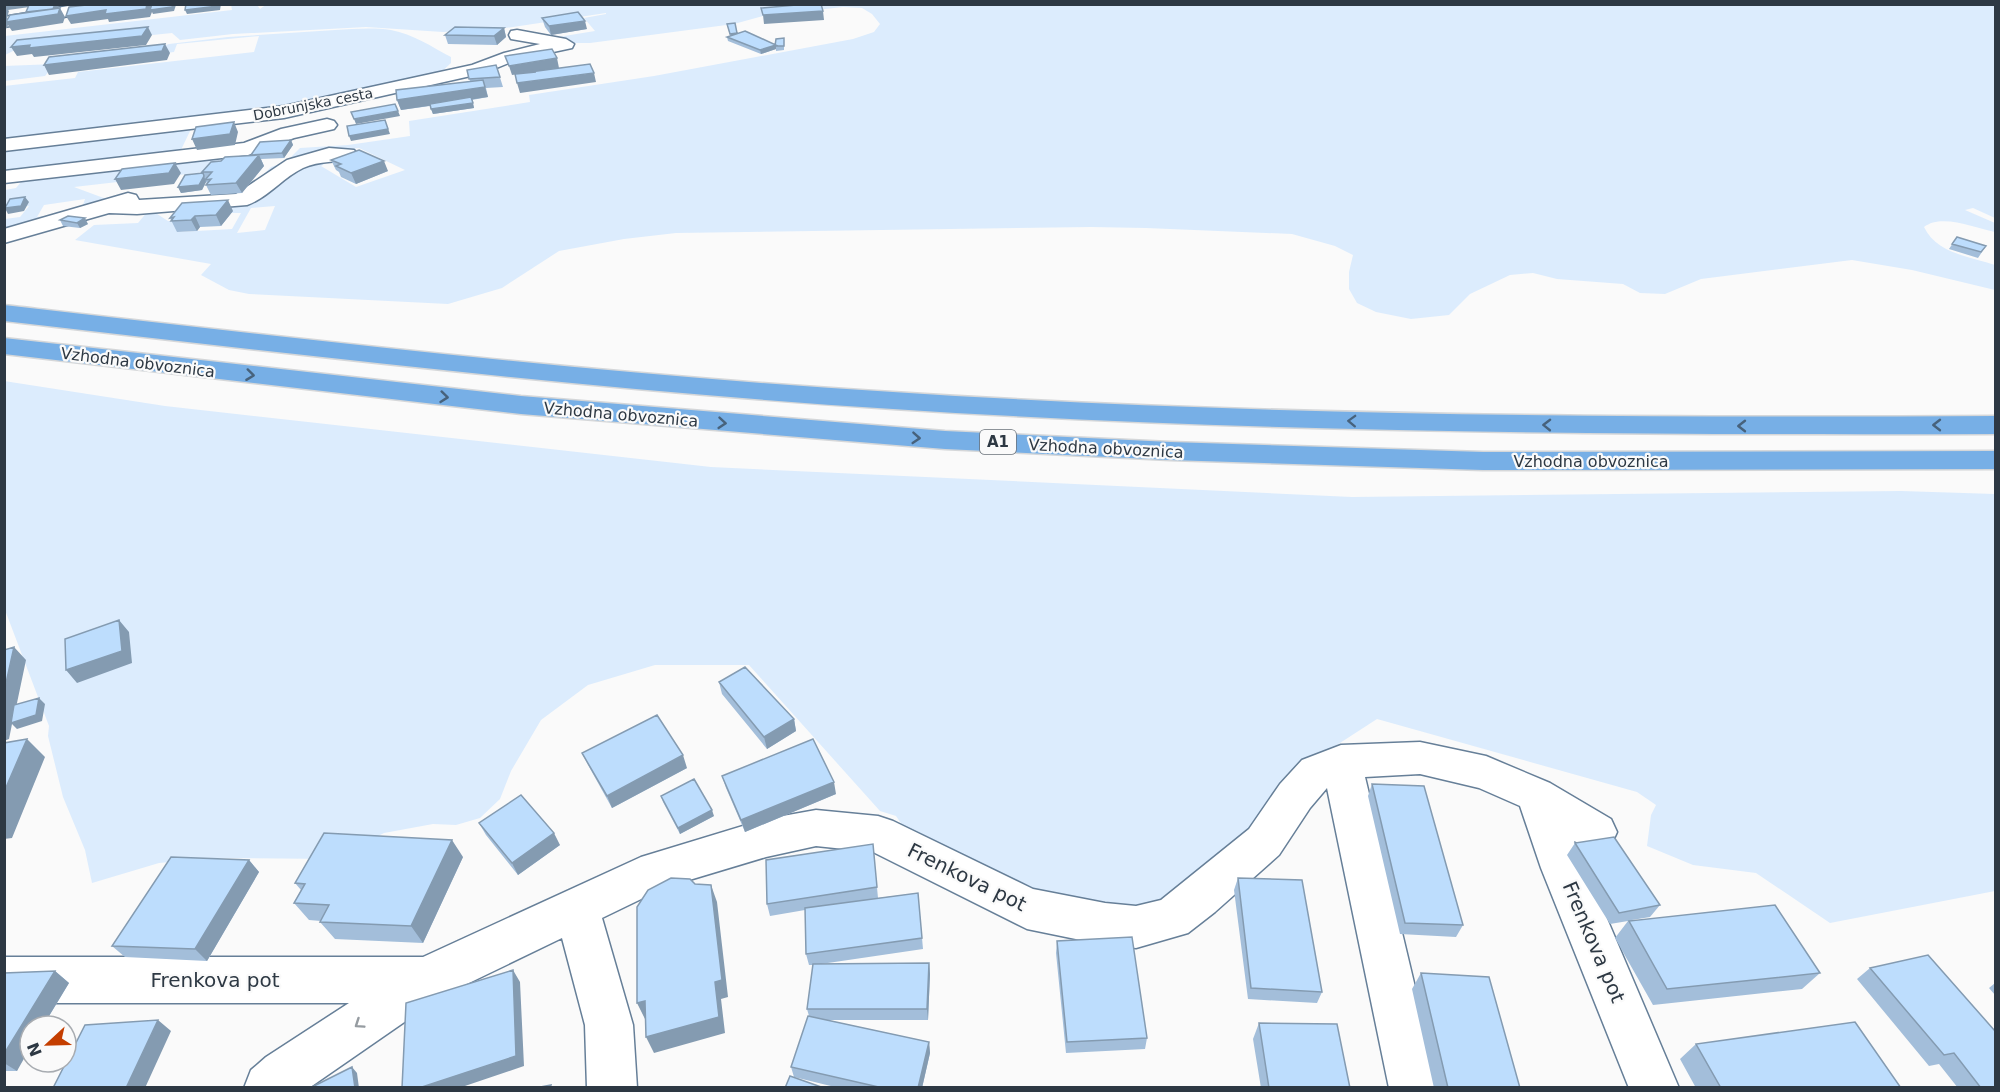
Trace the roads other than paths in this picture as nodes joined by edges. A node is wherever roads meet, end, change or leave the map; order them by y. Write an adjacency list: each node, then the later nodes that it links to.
1 (111, 4): 2 (street)
2 (4, 22)
3 (90, 23): 4 (street)
4 (4, 34)
5 (517, 35): 7 (street, Dobrunjska cesta)
6 (440, 90): 7 (street)
7 (284, 112): 9 (street, Dobrunjska cesta)
8 (336, 128): 11 (street)
9 (4, 145)
10 (347, 154): 13 (street)
11 (4, 177)
12 (161, 191): 13 (street)
13 (108, 206): 14 (street)
14 (5, 236): 15 (street)
15 (51, 239)
16 (4, 313): 18 (highway, Vzhodna obvoznica / A1, one-way to 16)
17 (4, 346): 19 (highway, Vzhodna obvoznica / A1, one-way to 19)
18 (1995, 425)
19 (1995, 460)
20 (1341, 761): 21 (street, Frenkova pot); 23 (street, Frenkova pot); 28 (street)
21 (1536, 795): 22 (street, Frenkova pot); 29 (street, Frenkova pot)
22 (1596, 832)
23 (577, 908): 25 (street, Frenkova pot); 27 (street)
24 (4, 980): 25 (street, Frenkova pot)
25 (425, 980): 26 (street, Frenkova pot, one-way to 26)
26 (269, 1088)
27 (612, 1088)
28 (1414, 1088)
29 (1654, 1088)

